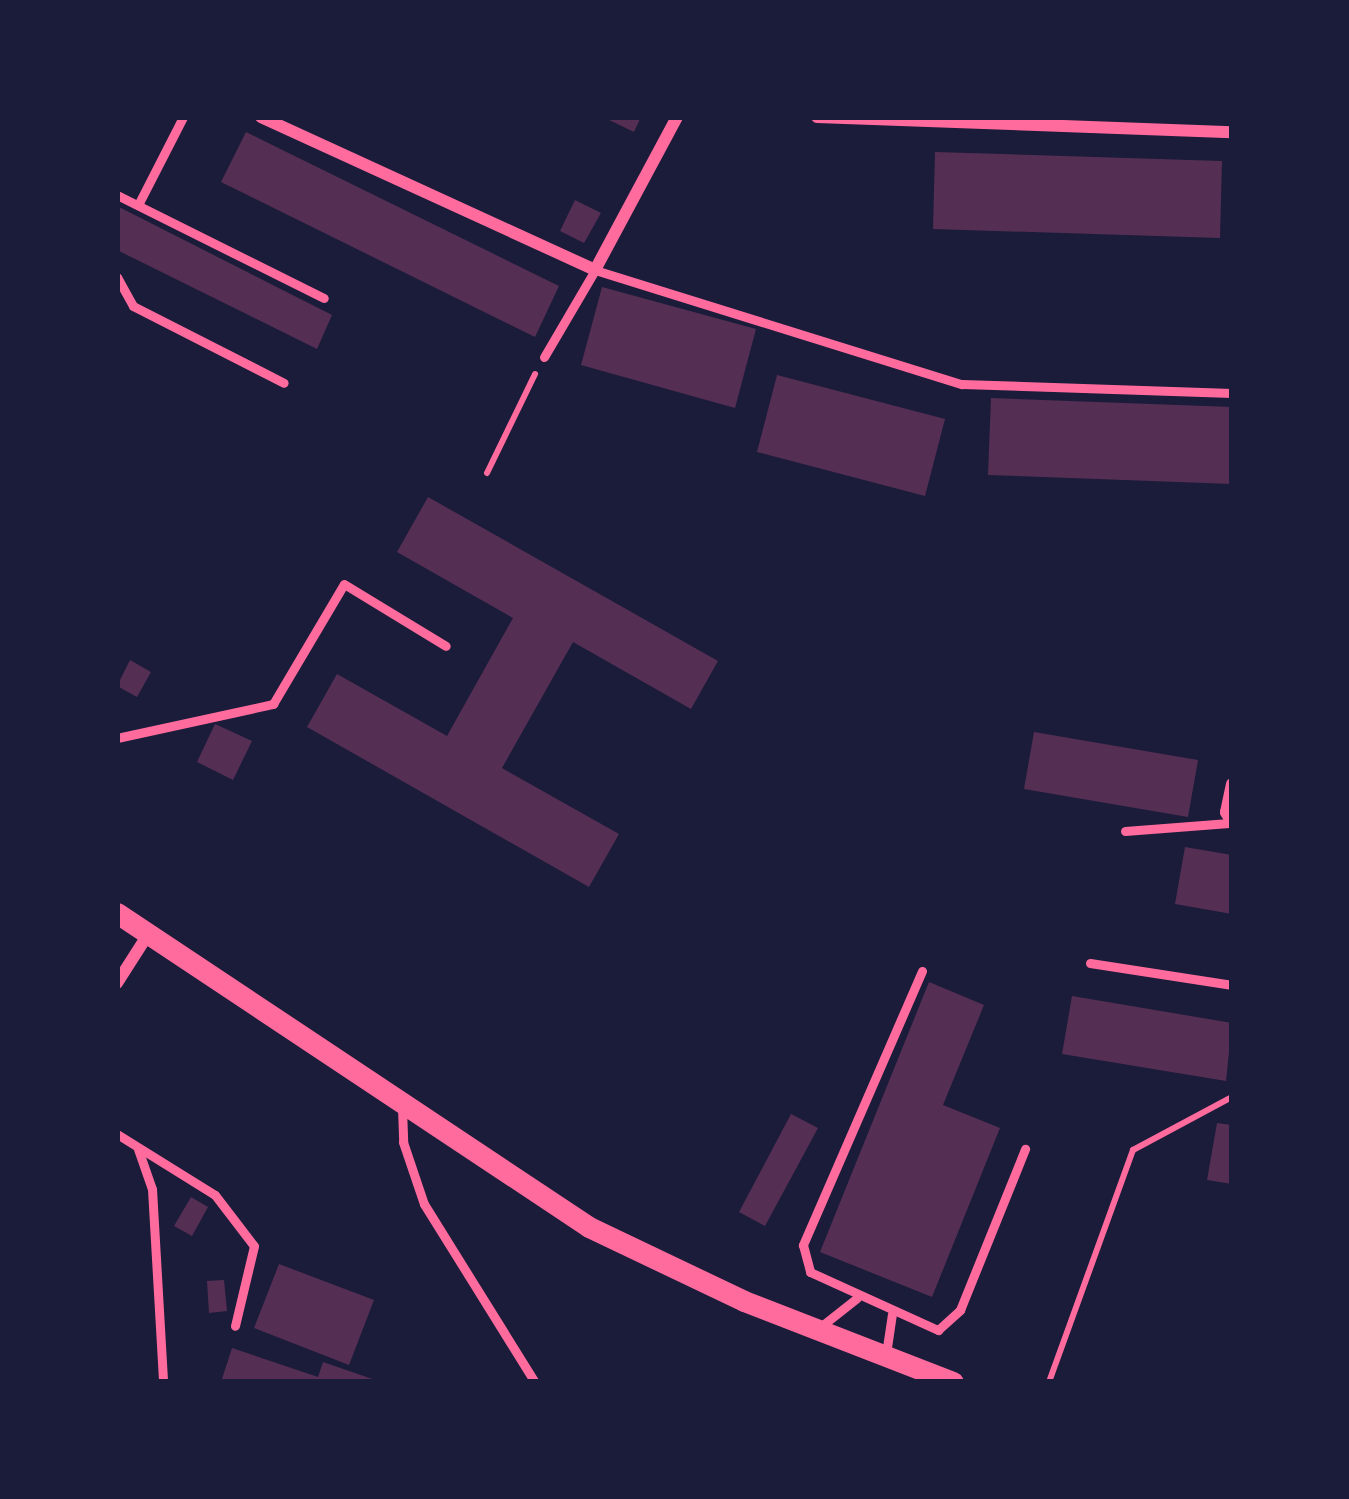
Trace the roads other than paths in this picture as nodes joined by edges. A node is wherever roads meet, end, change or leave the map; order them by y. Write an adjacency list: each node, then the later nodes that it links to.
1 (183, 117): 7 (lane)
2 (261, 117): 8 (street)
3 (677, 117): 8 (street)
4 (817, 117): 5 (street)
5 (1232, 131)
6 (117, 195): 7 (lane)
7 (138, 206): 10 (lane)
8 (596, 270): 11 (lane); 13 (lane)
9 (117, 277): 12 (lane)
10 (324, 298)
11 (544, 356)
12 (284, 383)
13 (1232, 393)
14 (446, 646): 15 (lane)
15 (117, 738)
16 (1232, 784): 17 (street)
17 (1230, 823): 18 (lane)
18 (1125, 831)
19 (117, 914): 20 (street)
20 (149, 933): 23 (street); 25 (street)
21 (1090, 963): 24 (lane)
22 (922, 971): 29 (lane)
23 (117, 982)
24 (1232, 985)
25 (402, 1107): 32 (street); 35 (lane)
26 (117, 1134): 27 (lane)
27 (138, 1149): 31 (lane); 34 (lane)
28 (1025, 1149): 30 (lane)
29 (857, 1298): 30 (lane); 32 (lane)
30 (892, 1313): 33 (lane)
31 (235, 1326)
32 (816, 1330): 33 (street)
33 (886, 1354): 36 (street)
34 (163, 1382)
35 (535, 1382)
36 (952, 1382)

